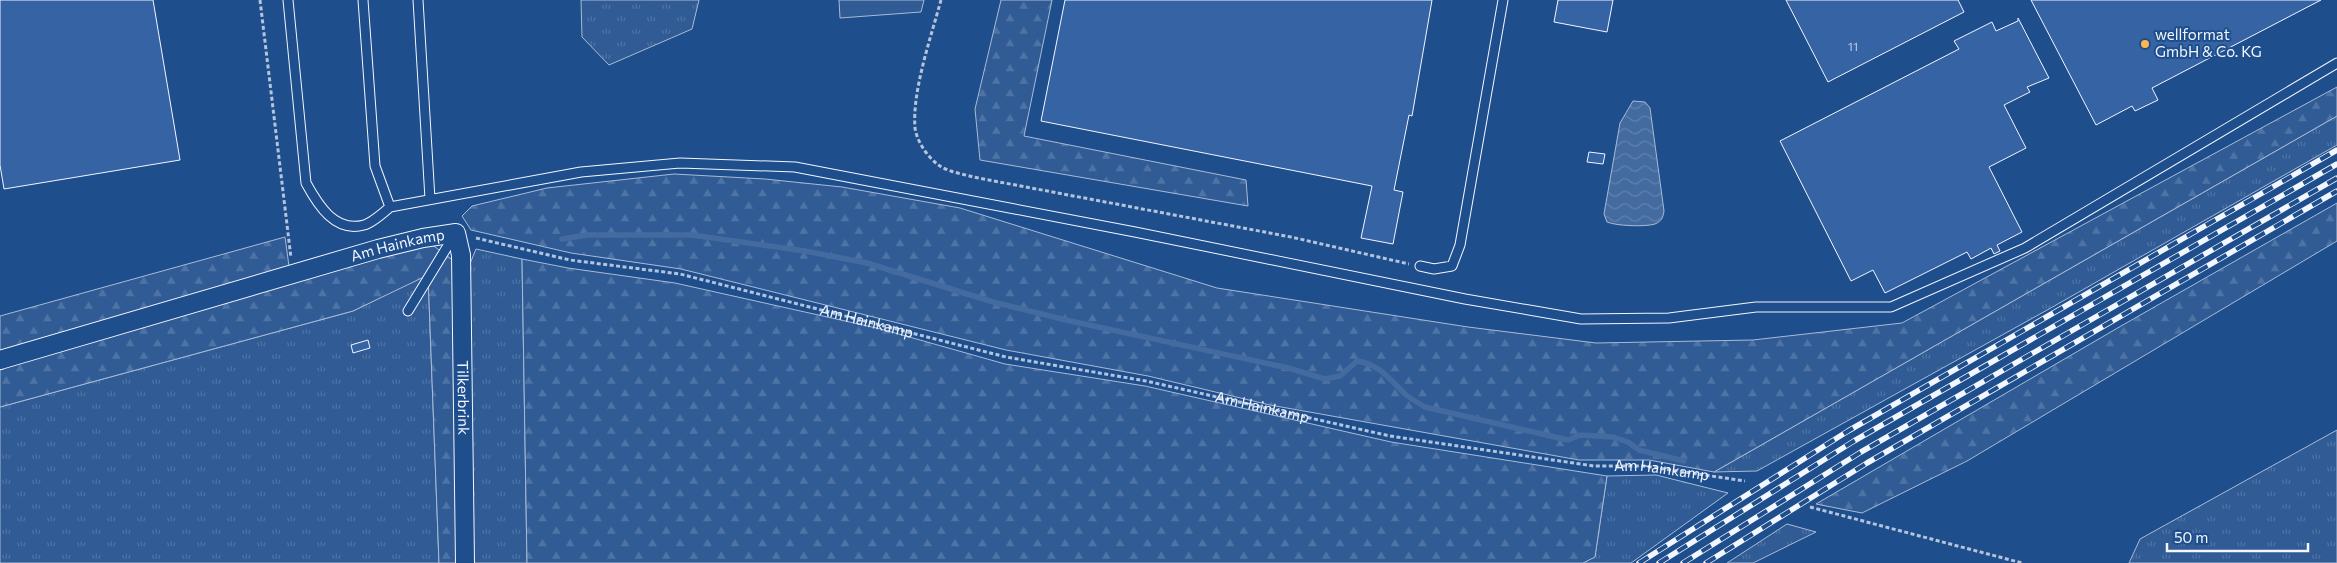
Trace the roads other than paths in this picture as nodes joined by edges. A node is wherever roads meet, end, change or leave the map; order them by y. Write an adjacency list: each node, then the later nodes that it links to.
1 (288, 0): 7 (lane)
2 (364, 0): 7 (lane)
3 (418, 0): 6 (lane)
4 (1503, 0): 9 (lane)
5 (2337, 62): 6 (lane)
6 (430, 199): 7 (lane)
7 (390, 208)
8 (456, 233): 10 (lane); 11 (street, Am Hainkamp); 12 (street, Tilkerbrink)
9 (1420, 266)
10 (408, 311)
11 (0, 360)
12 (465, 563)

